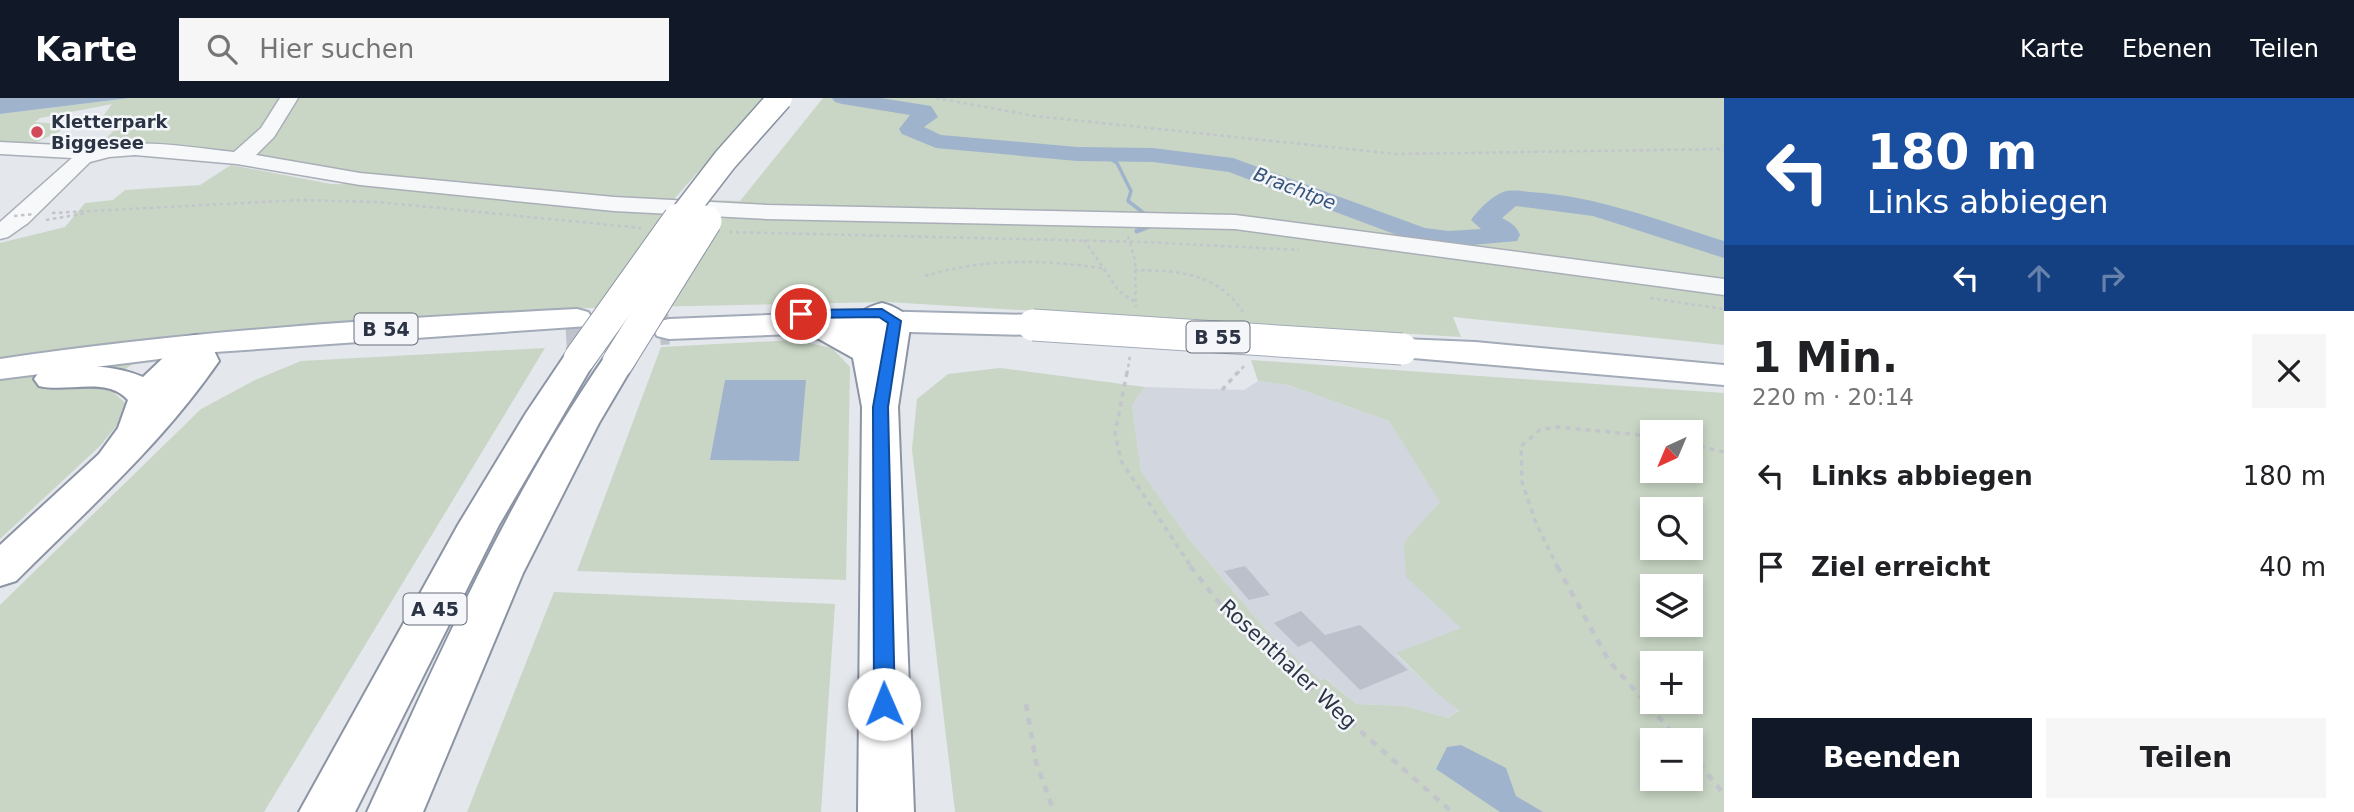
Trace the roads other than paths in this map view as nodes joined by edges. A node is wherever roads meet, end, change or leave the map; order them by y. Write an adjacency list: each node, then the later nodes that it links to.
1 (289, 98): 8 (street)
2 (780, 98): 12 (main road, A 45, bridge)
3 (805, 98): 22 (main road, A 45, bridge)
4 (81, 133): 6 (street)
5 (0, 148): 6 (street)
6 (63, 149): 7 (street)
7 (83, 158): 8 (street); 9 (street)
8 (237, 158): 10 (street)
9 (6, 220)
10 (1724, 287)
11 (879, 328): 11 (main road); 15 (main road, B 55, bridge); 23 (main road)
12 (574, 337): 13 (main road, B 54); 21 (main road, A 45)
13 (190, 356): 14 (main road, B 54); 16 (main road, B 54); 18 (main road); 19 (main road)
14 (0, 369)
15 (1724, 375)
16 (51, 379): 17 (main road, B 54); 18 (main road)
17 (0, 387)
18 (146, 400): 19 (main road)
19 (114, 461): 20 (main road)
20 (0, 570)
21 (327, 812)
22 (395, 812)
23 (886, 812)

